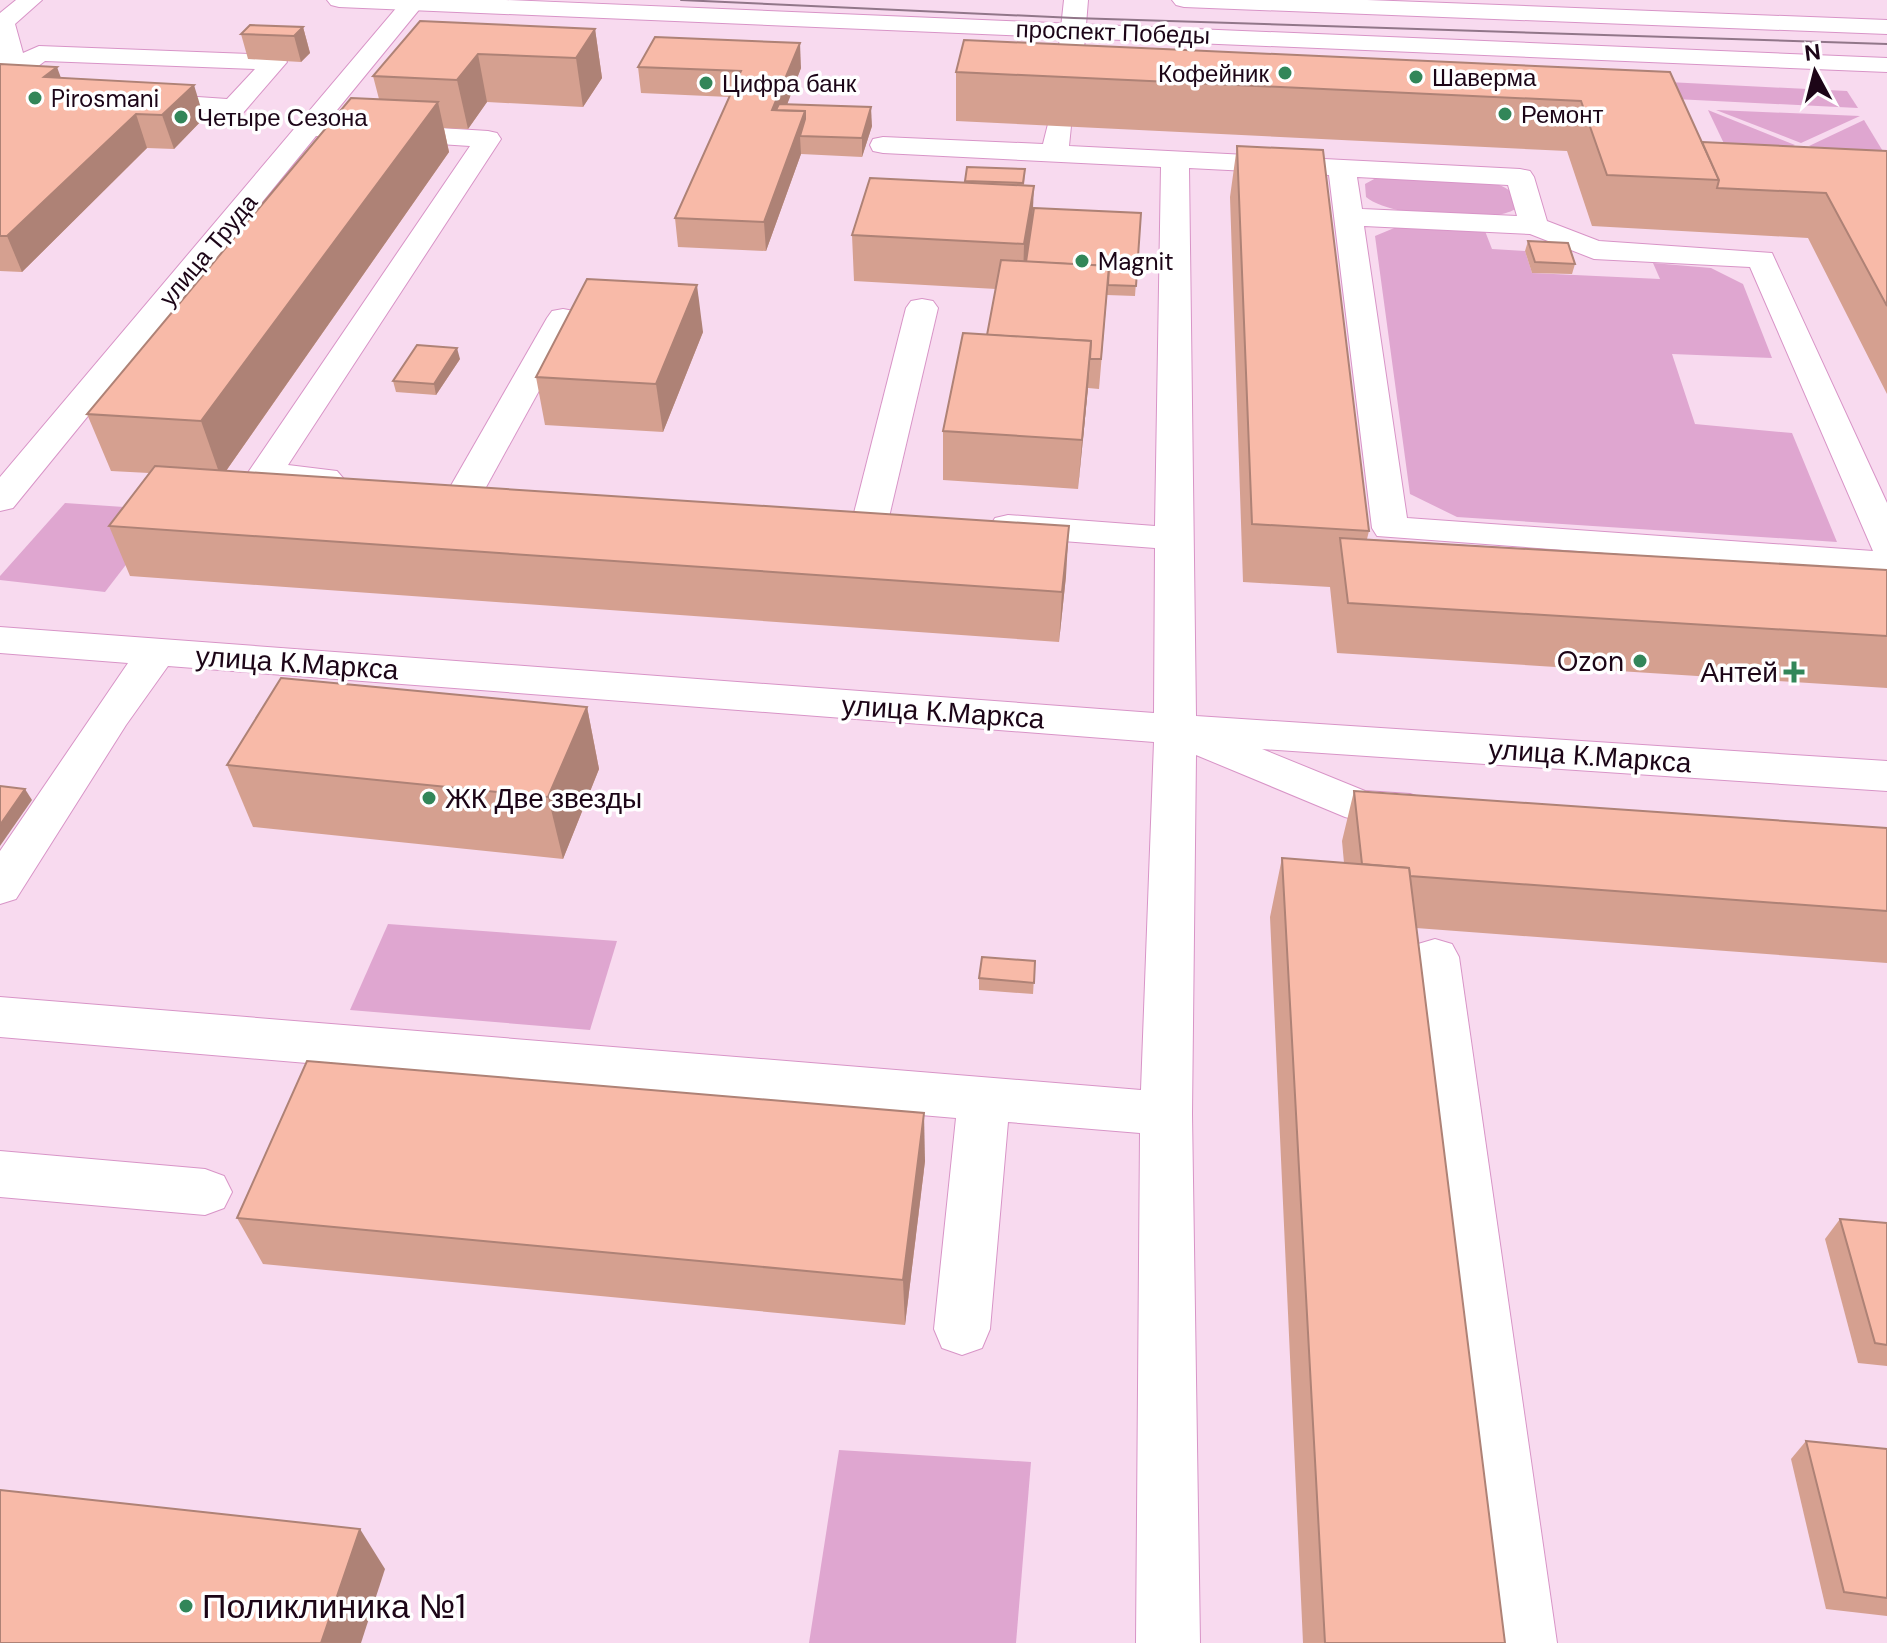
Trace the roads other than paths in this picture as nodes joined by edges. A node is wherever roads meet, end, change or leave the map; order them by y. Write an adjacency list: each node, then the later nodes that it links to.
1 (30, 0): 11 (main road)
2 (339, 0): 5 (main road, проспект Победы)
3 (1076, 0): 9 (main road)
4 (1184, 0): 6 (main road, проспект Победы)
5 (414, 2): 7 (main road, проспект Победы); 18 (main road, улица Труда)
6 (1289, 2): 8 (main road, проспект Победы)
7 (579, 4): 9 (main road, проспект Победы)
8 (1887, 27)
9 (1072, 29): 10 (main road, проспект Победы); 15 (main road)
10 (1887, 65)
11 (7, 74): 12 (main road)
12 (254, 85): 13 (main road); 17 (main road)
13 (284, 86)
14 (0, 93): 16 (main road)
15 (1063, 93)
16 (31, 95)
17 (109, 99)
18 (309, 128): 26 (main road); 28 (main road, улица Труда)
19 (883, 145): 20 (main road)
20 (1175, 159): 21 (main road); 31 (main road)
21 (1342, 168): 22 (main road); 23 (main road)
22 (1350, 217): 23 (main road); 33 (main road)
23 (1534, 226): 32 (main road)
24 (922, 308): 29 (main road)
25 (563, 318): 27 (main road)
26 (358, 481)
27 (467, 489)
28 (0, 500)
29 (872, 517)
30 (982, 525): 31 (main road)
31 (1173, 538): 36 (main road)
32 (1887, 544)
33 (1887, 563)
34 (0, 640): 35 (main road, улица К.Маркса)
35 (157, 652): 36 (main road, улица К.Маркса); 39 (main road)
36 (1175, 729): 37 (main road, улица К.Маркса); 38 (main road); 43 (main road)
37 (1887, 776)
38 (1453, 813)
39 (0, 887)
40 (1435, 957): 48 (main road)
41 (0, 1017): 42 (main road)
42 (984, 1099): 43 (main road); 46 (main road)
43 (1166, 1114): 47 (main road)
44 (0, 1174): 45 (main road)
45 (205, 1192)
46 (962, 1329)
47 (1168, 1643)
48 (1525, 1643)

